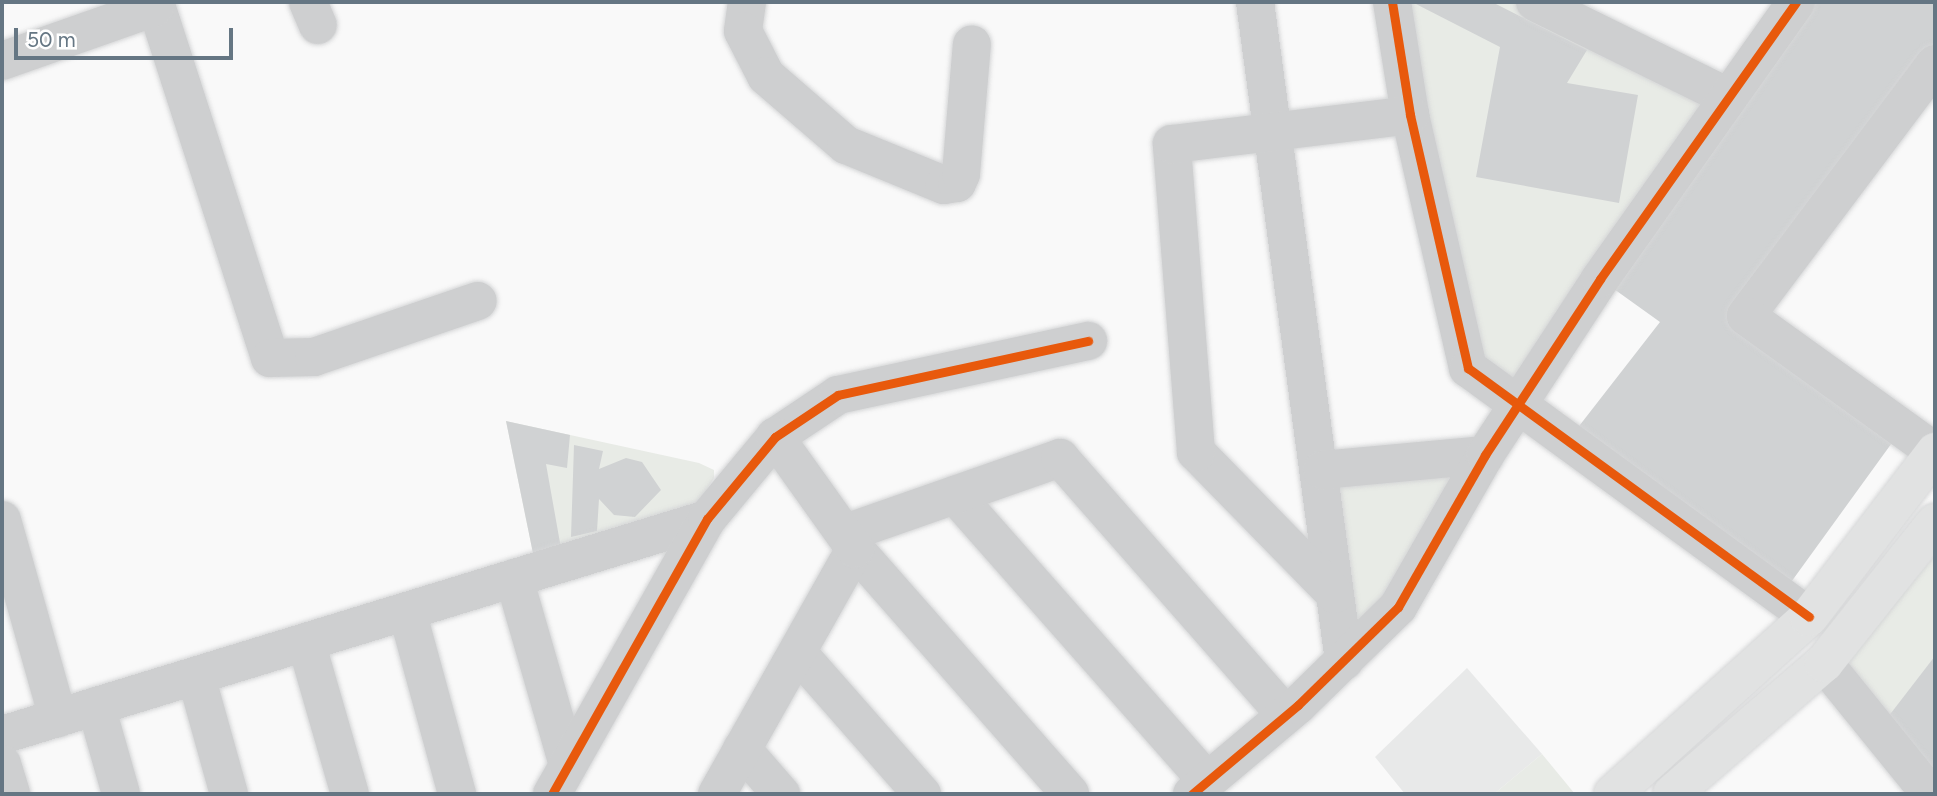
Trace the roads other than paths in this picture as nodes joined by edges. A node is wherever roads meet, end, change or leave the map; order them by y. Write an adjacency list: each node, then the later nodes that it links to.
1 (747, 2): 7 (street)
2 (1255, 2): 12 (street)
3 (1392, 2): 11 (street)
4 (1535, 2): 10 (street)
5 (1796, 2): 10 (street)
6 (155, 4): 8 (street); 13 (street)
7 (972, 44)
8 (2, 61)
9 (1935, 64): 17 (street)
10 (1724, 95): 15 (street)
11 (1410, 115): 12 (street); 15 (street)
12 (1274, 131): 19 (street); 26 (street)
13 (478, 301)
14 (1088, 341): 16 (street)
15 (1523, 405): 18 (street); 28 (street)
16 (775, 437): 21 (street); 24 (street)
17 (1935, 452): 28 (main road)
18 (1485, 455): 19 (street); 31 (street)
19 (1322, 470): 26 (street)
20 (956, 495): 24 (street); 35 (street); 41 (street)
21 (707, 519): 25 (street); 40 (street)
22 (2, 520): 36 (street)
23 (1935, 523): 32 (main road)
24 (850, 541): 30 (street); 50 (street)
25 (514, 578): 27 (street); 40 (street)
26 (1335, 594): 31 (street)
27 (407, 611): 29 (street); 46 (street)
28 (1809, 617): 51 (main road)
29 (306, 642): 33 (street); 45 (street)
30 (798, 653): 38 (street); 49 (street)
31 (1344, 661): 35 (street)
32 (1824, 663): 52 (main road); 53 (street)
33 (196, 676): 34 (street); 44 (street)
34 (96, 706): 36 (street); 43 (street)
35 (1286, 715): 41 (street)
36 (58, 718): 37 (street)
37 (2, 735)
38 (743, 750): 47 (street); 48 (street)
39 (2, 764): 42 (street)
40 (560, 780)
41 (1199, 788)
42 (11, 794)
43 (121, 794)
44 (229, 794)
45 (350, 794)
46 (457, 794)
47 (717, 794)
48 (781, 794)
49 (922, 794)
50 (1070, 794)
51 (1613, 794)
52 (1672, 794)
53 (1930, 794)

